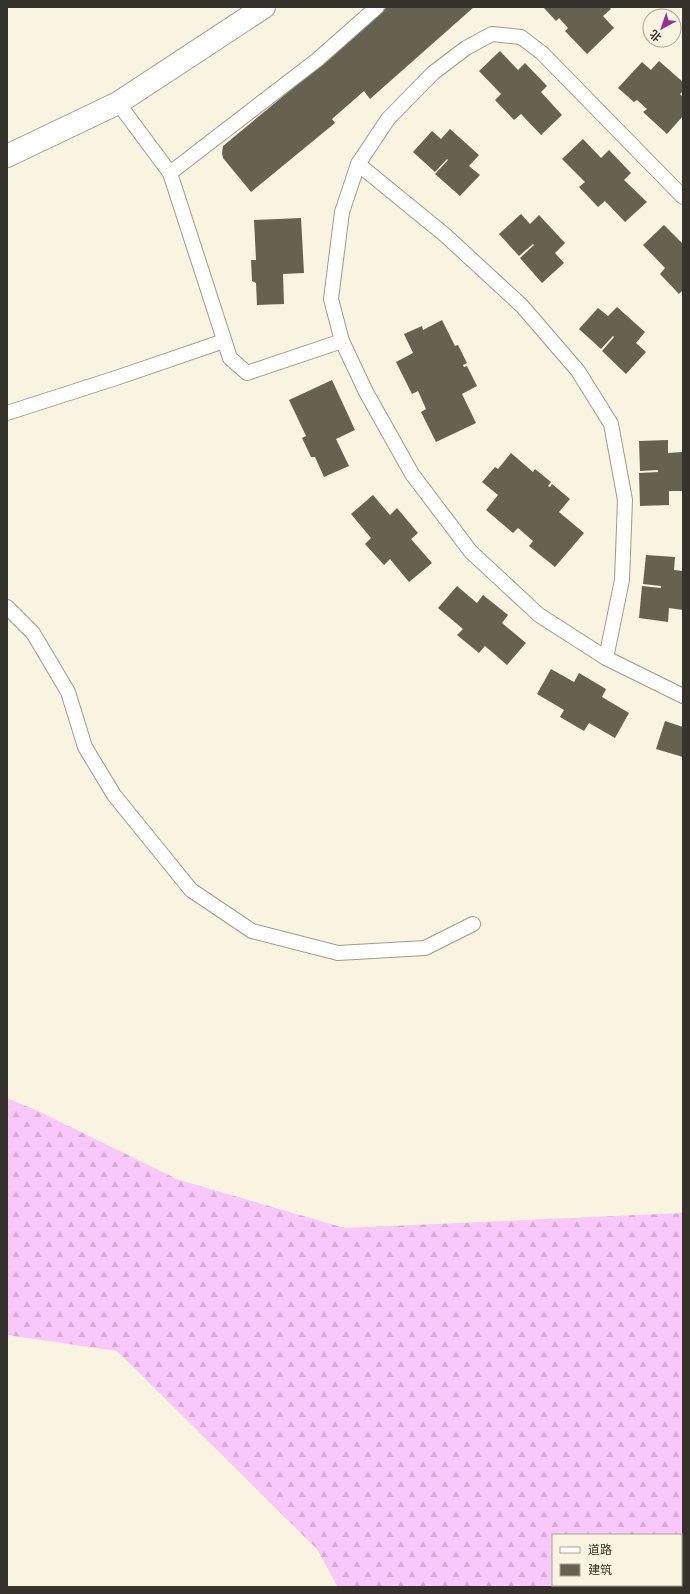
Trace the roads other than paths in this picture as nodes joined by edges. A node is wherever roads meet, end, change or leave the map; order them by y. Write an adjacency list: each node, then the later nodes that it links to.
1 (264, 7): 3 (street)
2 (377, 7): 6 (lane)
3 (118, 104): 4 (street); 6 (lane)
4 (7, 156)
5 (358, 164): 7 (lane); 9 (lane); 12 (lane)
6 (170, 173): 8 (lane)
7 (683, 197)
8 (224, 341): 9 (lane); 10 (lane)
9 (342, 341): 12 (lane)
10 (7, 413)
11 (7, 607): 14 (lane)
12 (606, 658): 13 (lane)
13 (683, 696)
14 (473, 924)

